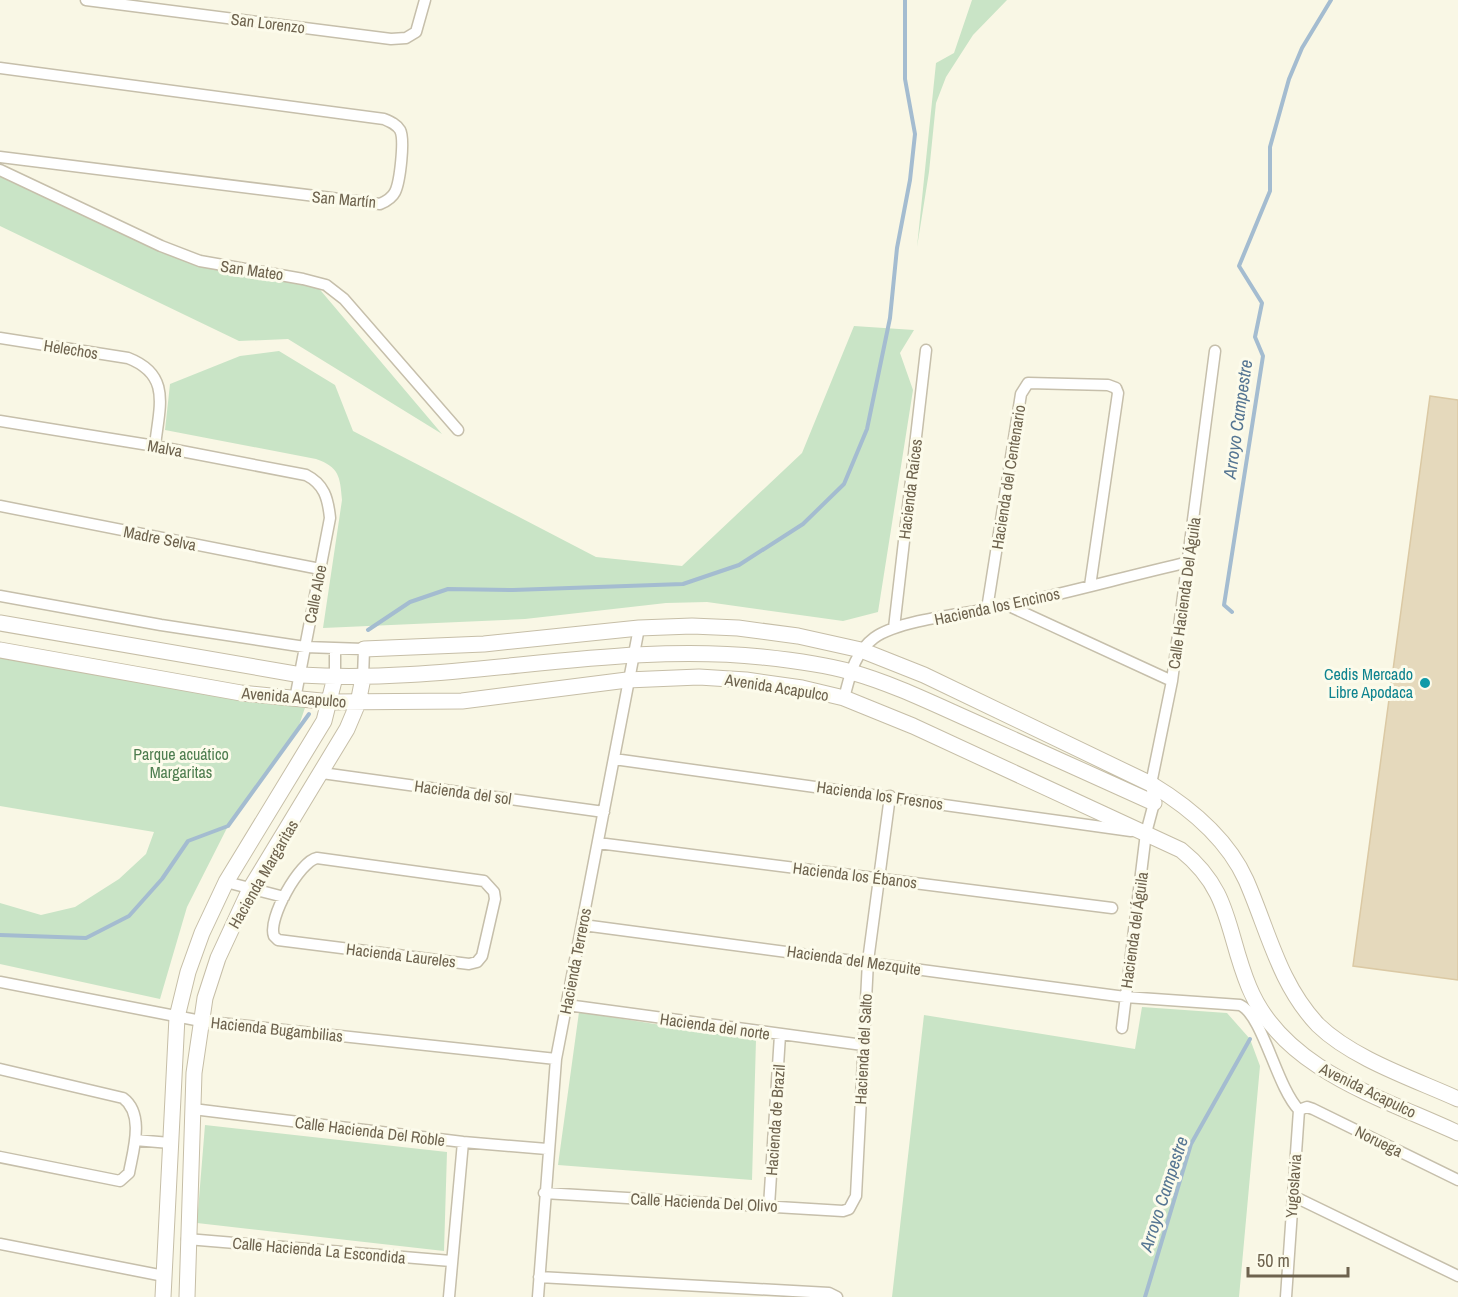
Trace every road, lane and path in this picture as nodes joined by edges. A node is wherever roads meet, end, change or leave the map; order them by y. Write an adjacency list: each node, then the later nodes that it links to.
1 (86, 0): 2 (street, San Lorenzo)
2 (425, 0)
3 (0, 68): 4 (street, San Martín)
4 (0, 157)
5 (0, 170): 10 (street, San Mateo)
6 (0, 338): 11 (street, Helechos)
7 (926, 350): 22 (street, Hacienda Raíces)
8 (1215, 351): 14 (street, Calle Hacienda Del Águila)
9 (0, 421): 11 (street, Malva)
10 (458, 430)
11 (154, 446): 12 (street, Malva)
12 (325, 490): 15 (street, Calle Aloe)
13 (0, 506): 15 (street, Madre Selva)
14 (1189, 562): 16 (street, Hacienda los Encinos); 34 (street, Calle Hacienda Del Águila)
15 (320, 569): 23 (street, Calle Aloe)
16 (1090, 586): 18 (street, Hacienda los Encinos); 19 (street, Hacienda del Centenario)
17 (0, 596): 23 (street)
18 (1007, 605): 19 (street, Hacienda los Encinos); 34 (street)
19 (987, 609): 22 (street, Hacienda los Encinos)
20 (0, 623): 30 (street)
21 (639, 628): 24 (street, Avenida Acapulco); 27 (street, Avenida Acapulco); 28 (street, Hacienda Terreros)
22 (894, 628): 27 (street, Hacienda los Encinos)
23 (304, 647): 26 (street); 30 (street, Calle Aloe)
24 (364, 649): 26 (street); 32 (street, Hacienda Margaritas)
25 (0, 650): 36 (street, Avenida Acapulco)
26 (335, 650): 31 (street, Hacienda Margaritas)
27 (861, 650): 29 (street, Hacienda los Encinos); 41 (street, Avenida Acapulco)
28 (633, 655): 29 (street, Avenida Acapulco); 32 (street, Avenida Acapulco); 33 (street, Hacienda Terreros)
29 (851, 672): 35 (street, Hacienda los Encinos); 43 (street, Avenida Acapulco)
30 (301, 675): 31 (street); 36 (street, Calle Aloe)
31 (335, 677): 32 (street); 37 (street, Hacienda Margaritas)
32 (363, 678): 38 (street, Hacienda Margaritas)
33 (627, 681): 35 (street, Avenida Acapulco); 38 (street, Avenida Acapulco); 39 (street, Hacienda Terreros)
34 (1172, 681): 41 (street, Calle Hacienda Del Águila)
35 (844, 698): 45 (street, Avenida Acapulco)
36 (295, 699): 37 (street, Avenida Acapulco)
37 (331, 702): 38 (street, Avenida Acapulco); 48 (street, Hacienda Margaritas)
38 (358, 703): 40 (street, Hacienda Margaritas)
39 (614, 759): 42 (street, Hacienda los Fresnos); 44 (street, Hacienda Terreros)
40 (322, 773): 44 (street, Hacienda del sol); 49 (street, Hacienda Margaritas)
41 (1151, 784): 43 (street, Calle Hacienda Del Águila); 64 (street, Avenida Acapulco)
42 (890, 796): 45 (street, Hacienda los Fresnos); 47 (street, Hacienda del Salto)
43 (1154, 803): 45 (street, Calle Hacienda Del Águila)
44 (604, 812): 46 (street, Hacienda Terreros)
45 (1146, 833): 55 (street, Hacienda del Águila); 67 (street, Avenida Acapulco)
46 (598, 843): 47 (street, Hacienda los Ébanos); 52 (street, Hacienda Terreros)
47 (879, 879): 51 (street, Hacienda los Ébanos); 53 (street, Hacienda del Salto)
48 (226, 882): 49 (street); 57 (street, Hacienda Margaritas)
49 (250, 888): 50 (street); 58 (street, Hacienda Margaritas)
50 (284, 897): 50 (street, Hacienda Laureles)
51 (1112, 908)
52 (583, 925): 53 (street, Hacienda del Mezquite); 56 (street, Hacienda Terreros)
53 (868, 961): 55 (street, Hacienda del Mezquite); 61 (street, Hacienda del Salto)
54 (0, 982): 57 (street, Hacienda Bugambilias)
55 (1125, 997): 59 (street, Hacienda del Águila); 66 (street, Hacienda del Mezquite)
56 (567, 1005): 60 (street, Hacienda del norte); 62 (street, Hacienda Terreros)
57 (177, 1017): 58 (street, Hacienda Bugambilias); 70 (street, Hacienda Margaritas)
58 (201, 1021): 62 (street, Hacienda Bugambilias); 65 (street, Hacienda Margaritas)
59 (1122, 1028)
60 (780, 1035): 61 (street, Hacienda del norte); 77 (street, Hacienda de Brazil)
61 (863, 1046): 75 (street, Hacienda del Salto)
62 (556, 1059): 71 (street, Hacienda Terreros)
63 (0, 1069): 68 (street)
64 (1458, 1099)
65 (193, 1109): 69 (street, Calle Hacienda Del Roble); 78 (street, Hacienda Margaritas)
66 (1299, 1110): 73 (street, Noruega); 76 (street, Yugoslavia)
67 (1458, 1133)
68 (135, 1140): 70 (street); 72 (street)
69 (463, 1142): 71 (street, Calle Hacienda Del Roble); 80 (street)
70 (170, 1143): 81 (street, Hacienda Margaritas)
71 (547, 1149): 74 (street, Hacienda Terreros)
72 (0, 1157)
73 (1458, 1180)
74 (544, 1193): 77 (street, Calle Hacienda Del Olivo); 83 (street, Hacienda Terreros)
75 (856, 1196): 77 (street, Calle Hacienda Del Olivo)
76 (1293, 1196): 82 (street); 84 (street, Yugoslavia)
77 (769, 1206)
78 (187, 1239): 80 (street, Calle Hacienda La Escondida); 86 (street, Hacienda Margaritas)
79 (0, 1244): 81 (street)
80 (451, 1261): 87 (street)
81 (164, 1276): 85 (street, Hacienda Margaritas)
82 (1458, 1276)
83 (539, 1277): 88 (street, Hacienda Terreros); 89 (street)
84 (1288, 1296)
85 (163, 1297)
86 (186, 1297)
87 (449, 1297)
88 (538, 1297)
89 (837, 1297)

